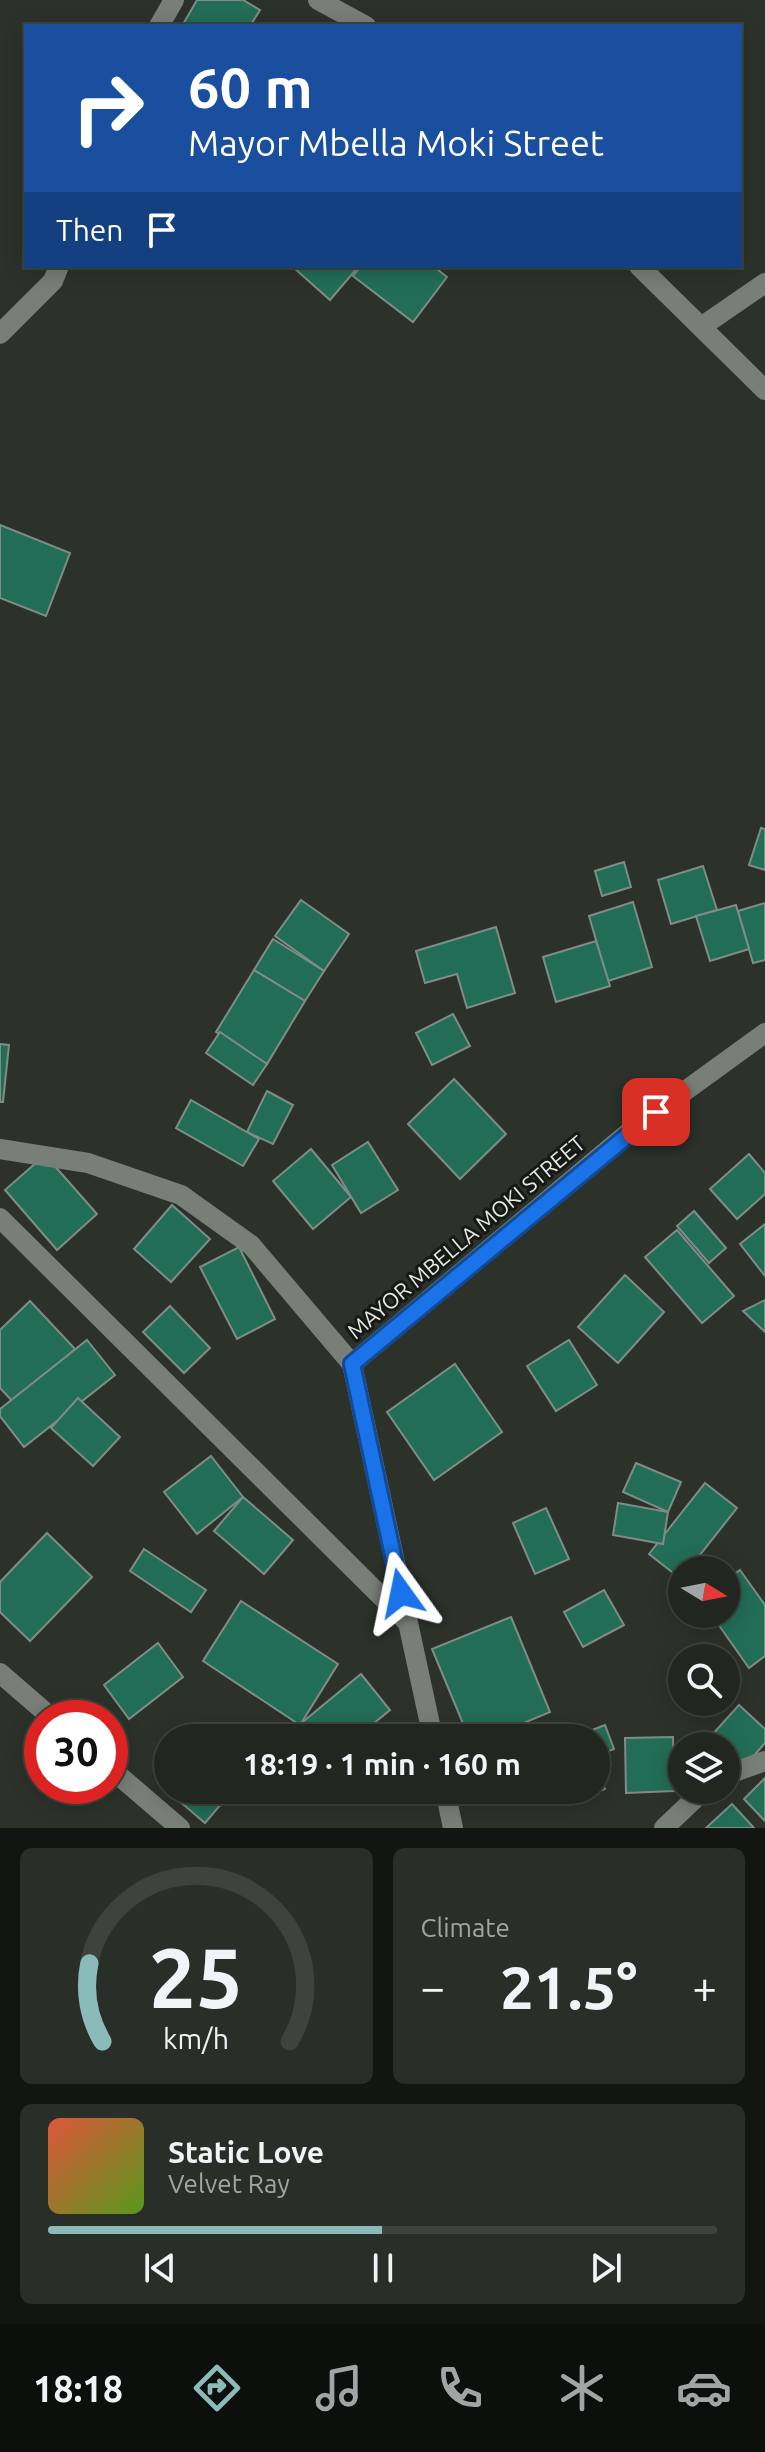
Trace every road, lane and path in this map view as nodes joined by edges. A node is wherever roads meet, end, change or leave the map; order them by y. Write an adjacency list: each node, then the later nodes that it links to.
1 (174, 0): 3 (street)
2 (318, 0): 4 (street)
3 (160, 24)
4 (362, 24)
5 (58, 268): 9 (street)
6 (641, 268): 8 (street)
7 (765, 283): 8 (street)
8 (701, 327): 10 (street)
9 (0, 334)
10 (765, 390)
11 (765, 1033): 14 (street, MAYOR MBELLA MOKI STREET)
12 (0, 1149): 14 (street)
13 (0, 1218): 15 (street)
14 (352, 1364): 15 (street, MAYOR MBELLA MOKI STREET)
15 (407, 1622): 18 (street, MAYOR MBELLA MOKI STREET)
16 (3, 1681): 17 (street)
17 (28, 1700)
18 (430, 1724)
19 (765, 1761): 20 (street)
20 (740, 1770)
21 (128, 1783): 24 (street)
22 (448, 1804): 25 (street)
23 (689, 1804): 26 (street)
24 (180, 1828)
25 (453, 1828)
26 (664, 1828)

